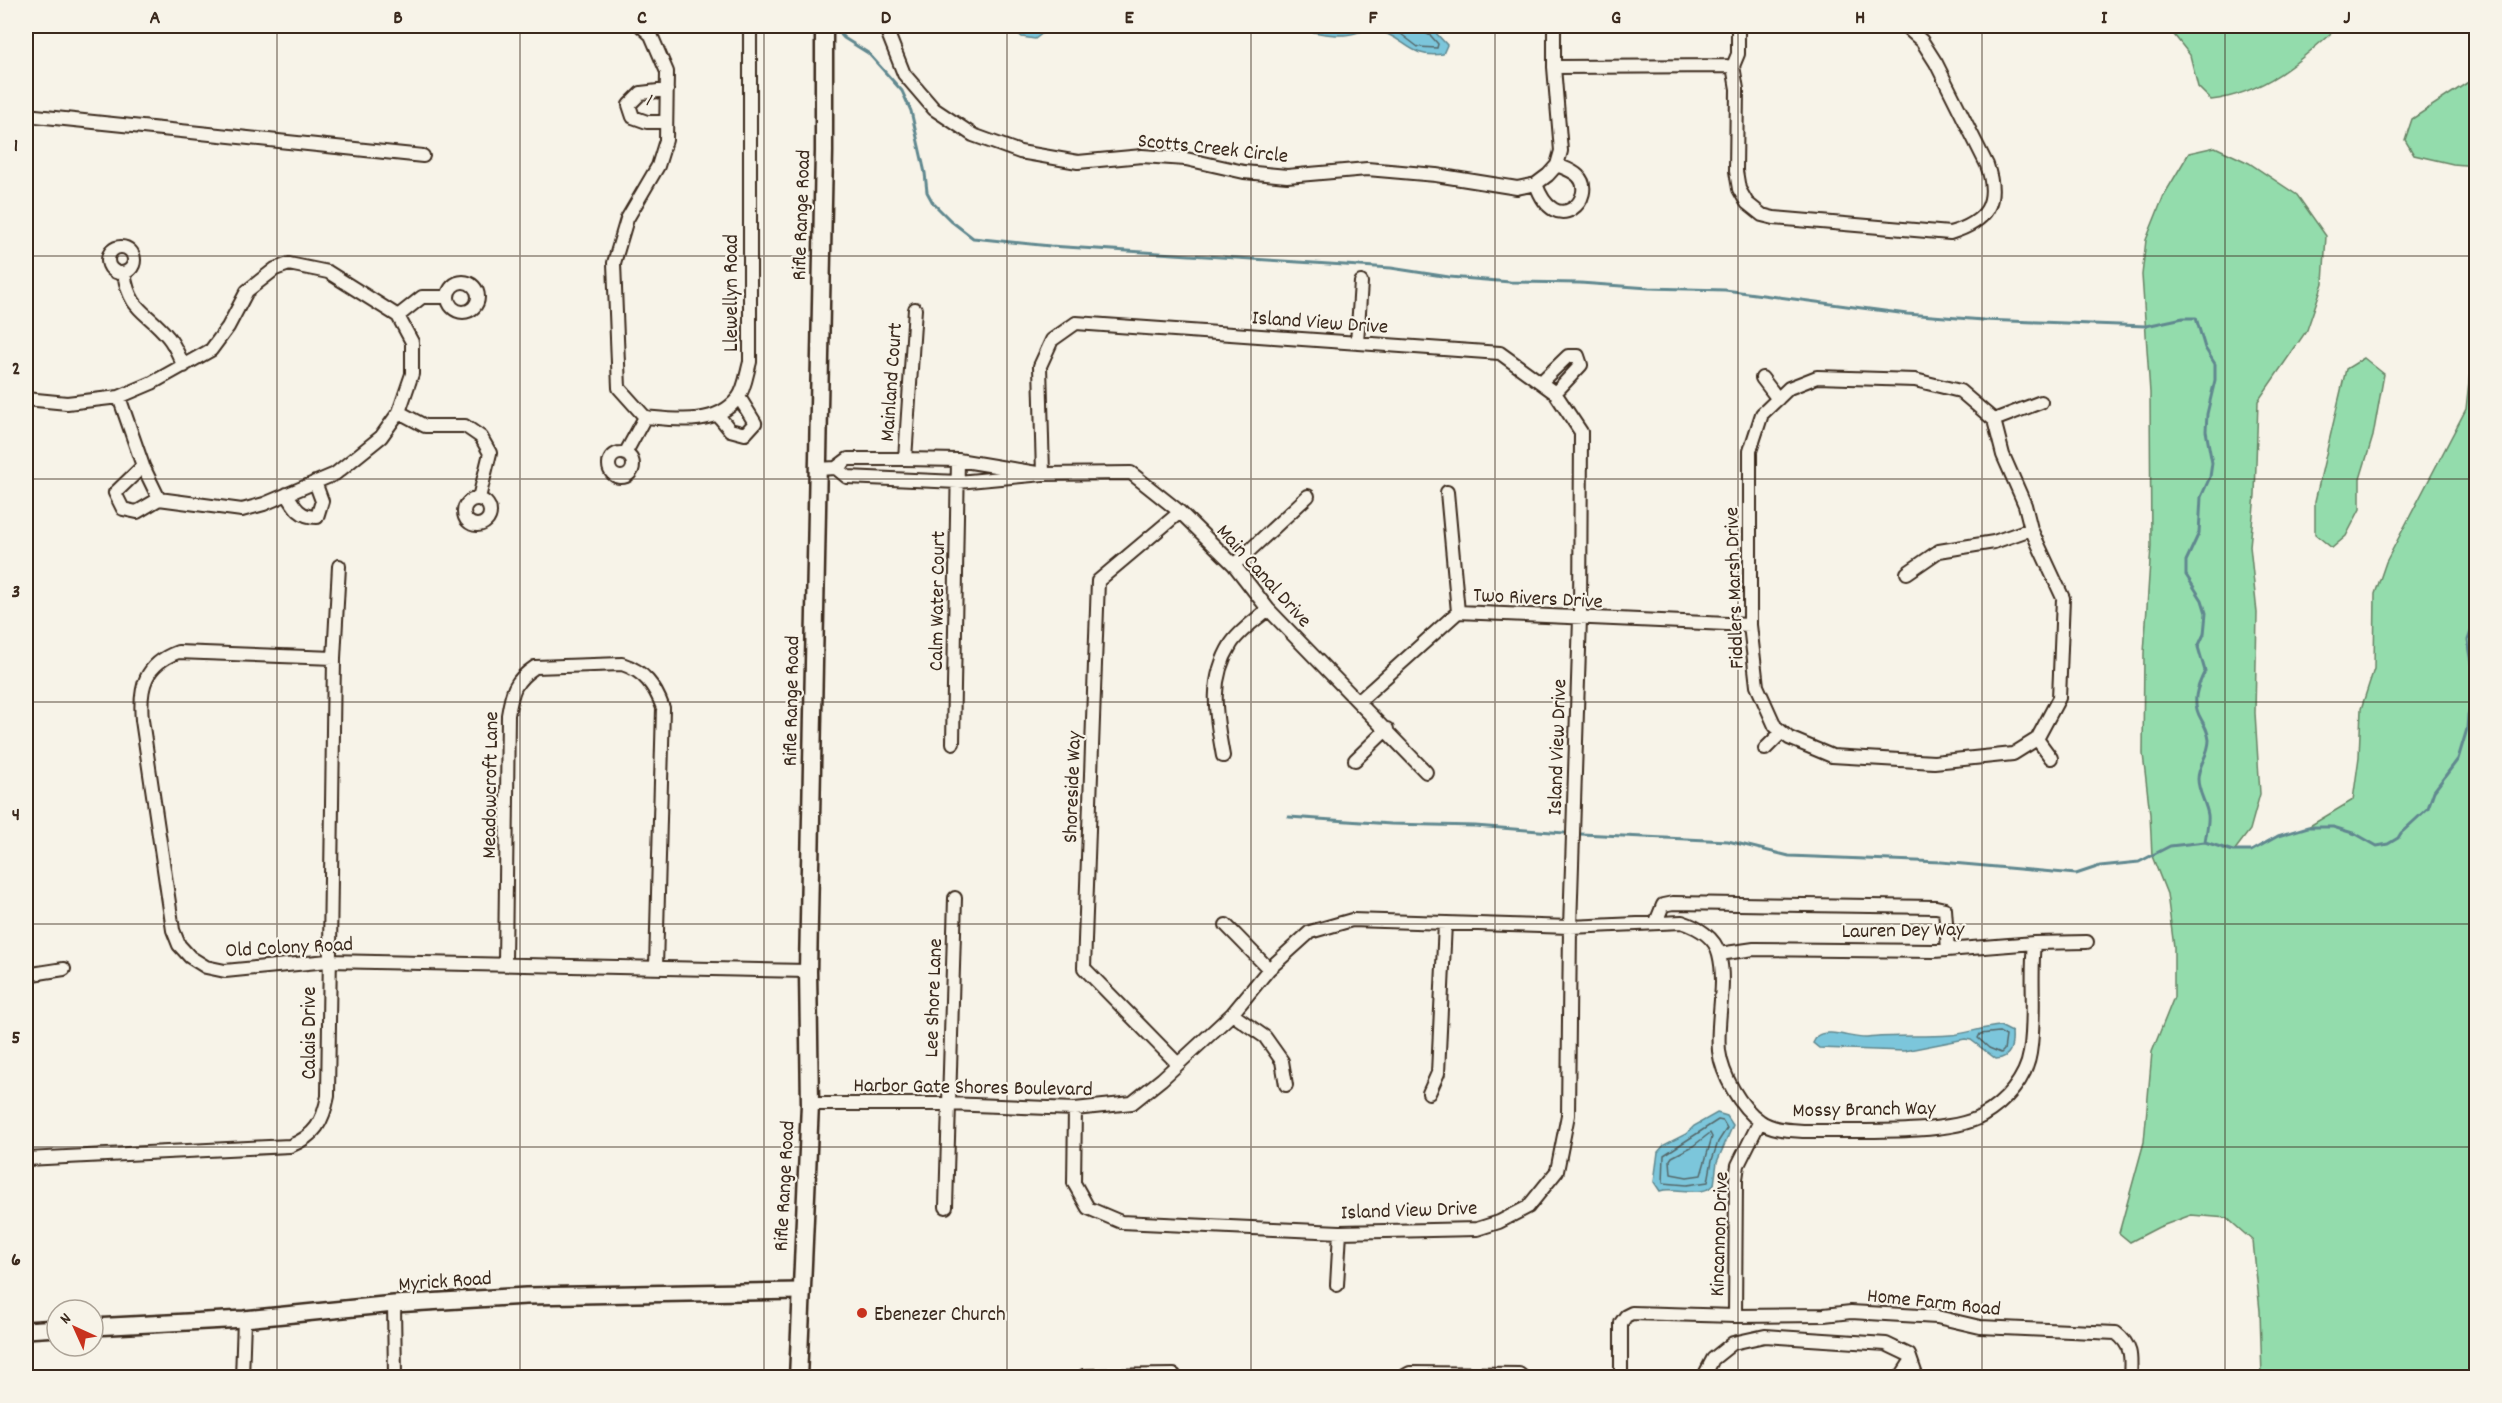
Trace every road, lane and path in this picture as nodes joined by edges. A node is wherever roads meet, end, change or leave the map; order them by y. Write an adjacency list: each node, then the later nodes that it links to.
1 (640, 26): 10 (street)
2 (750, 26): 27 (street, Llewellyn Road)
3 (824, 26): 40 (main road, Rifle Range Road)
4 (885, 26): 15 (street, Scotts Creek Circle)
5 (1554, 26): 9 (street)
6 (1738, 26): 8 (street)
7 (1905, 26): 8 (street)
8 (1733, 66): 9 (street)
9 (1554, 67): 14 (street)
10 (667, 90): 12 (street); 12 (street, 1)
11 (26, 115): 13 (street)
12 (666, 122): 33 (street)
13 (423, 156)
14 (1557, 165): 15 (street); 15 (street)
15 (1536, 184)
16 (124, 273): 22 (street)
17 (1361, 282): 21 (street)
18 (448, 297): 20 (street)
19 (915, 309): 36 (street, Mainland Court)
20 (398, 316): 22 (street); 31 (street)
21 (1357, 343): 24 (street, Island View Drive); 41 (street, Island View Drive)
22 (184, 366): 26 (street)
23 (1762, 378): 29 (street)
24 (1541, 382): 25 (street, Island View Drive); 25 (street)
25 (1555, 393): 56 (street, Island View Drive)
26 (118, 397): 28 (street); 38 (street)
27 (739, 397): 32 (street); 32 (street)
28 (26, 399)
29 (1778, 399): 34 (street, Fiddlers Marsh Drive); 57 (street, Fiddlers Marsh Drive)
30 (2042, 402): 34 (street)
31 (399, 412): 42 (street); 47 (street)
32 (717, 414): 33 (street)
33 (645, 417): 35 (street)
34 (1994, 420): 50 (street)
35 (625, 453)
36 (904, 459): 37 (street, Main Canal Drive); 39 (street, Main Canal Drive)
37 (958, 460): 41 (street, Main Canal Drive); 43 (street, Calm Water Court)
38 (143, 466): 48 (street); 48 (street)
39 (836, 468): 40 (street, Main Canal Drive); 43 (street, Main Canal Drive)
40 (817, 469): 83 (main road, Rifle Range Road)
41 (1043, 474): 43 (street, Main Canal Drive); 49 (street, Main Canal Drive)
42 (315, 482): 45 (street); 45 (street)
43 (958, 482): 63 (street, Calm Water Court)
44 (1447, 492): 55 (street)
45 (287, 494): 48 (street)
46 (1308, 496): 51 (street)
47 (479, 498)
48 (159, 499)
49 (1180, 512): 51 (street, Main Canal Drive); 86 (street, Shoreside Way)
50 (2031, 529): 53 (street); 62 (street)
51 (1234, 565): 54 (street, Main Canal Drive)
52 (339, 566): 58 (street, Calais Drive)
53 (1907, 573)
54 (1268, 609): 59 (street, Main Canal Drive); 65 (street)
55 (1458, 612): 56 (street, Two Rivers Drive); 59 (street, Two Rivers Drive)
56 (1580, 618): 57 (street, Two Rivers Drive); 73 (street, Island View Drive)
57 (1750, 626): 61 (street, Fiddlers Marsh Drive)
58 (334, 658): 78 (street, Calais Drive); 78 (street, Old Colony Road)
59 (1358, 702): 60 (street, Main Canal Drive)
60 (1387, 729): 67 (street); 68 (street, Main Canal Drive)
61 (1782, 732): 62 (street, Fiddlers Marsh Drive); 64 (street)
62 (2037, 739): 66 (street)
63 (953, 743)
64 (1765, 749)
65 (1223, 756)
66 (2051, 759)
67 (1355, 760)
68 (1426, 772)
69 (955, 898): 90 (street, Lee Shore Lane)
70 (1656, 922): 73 (street, Harbor Gate Shores Boulevard); 76 (street); 77 (street)
71 (1445, 923): 73 (street, Harbor Gate Shores Boulevard); 82 (street, Harbor Gate Shores Boulevard); 88 (street)
72 (1226, 925): 82 (street)
73 (1570, 927): 95 (street, Island View Drive)
74 (2087, 942): 75 (street, Lauren Dey Way)
75 (2034, 943): 76 (street, Lauren Dey Way); 92 (street, Mossy Branch Way)
76 (1948, 950): 77 (street, Lauren Dey Way)
77 (1719, 954): 92 (street)
78 (328, 961): 79 (street, Old Colony Road); 93 (street, Calais Drive)
79 (505, 963): 80 (street, Old Colony Road); 80 (street, Meadowcroft Lane)
80 (656, 967): 83 (street, Old Colony Road)
81 (64, 969): 84 (street)
82 (1269, 969): 85 (street, Harbor Gate Shores Boulevard)
83 (808, 971): 89 (main road, Rifle Range Road)
84 (26, 975)
85 (1232, 1014): 86 (street, Harbor Gate Shores Boulevard); 87 (street)
86 (1178, 1064): 91 (street, Harbor Gate Shores Boulevard)
87 (1286, 1085)
88 (1429, 1093)
89 (810, 1104): 90 (street, Harbor Gate Shores Boulevard); 97 (main road, Rifle Range Road)
90 (948, 1104): 91 (street, Harbor Gate Shores Boulevard); 94 (street, Lee Shore Lane)
91 (1075, 1109): 95 (street, Island View Drive)
92 (1760, 1121): 99 (street, Kincannon Drive)
93 (26, 1159)
94 (946, 1207)
95 (1340, 1232): 96 (street)
96 (1337, 1285)
97 (801, 1291): 98 (street, Myrick Road); 108 (main road, Rifle Range Road)
98 (394, 1304): 100 (street, Myrick Road); 107 (street)
99 (1735, 1316): 112 (street, Home Farm Road); 116 (street, Home Farm Road)
100 (244, 1319): 101 (street, Myrick Road); 106 (street)
101 (105, 1326)
102 (45, 1329): 103 (street)
103 (26, 1330)
104 (1911, 1361): 113 (street); 114 (street); 115 (street)
105 (1084, 1376): 109 (street)
106 (242, 1377)
107 (394, 1377)
108 (798, 1377)
109 (1176, 1377)
110 (1401, 1377): 111 (street)
111 (1524, 1377)
112 (1621, 1377)
113 (1703, 1377)
114 (1900, 1377)
115 (1917, 1377)
116 (2130, 1377)

